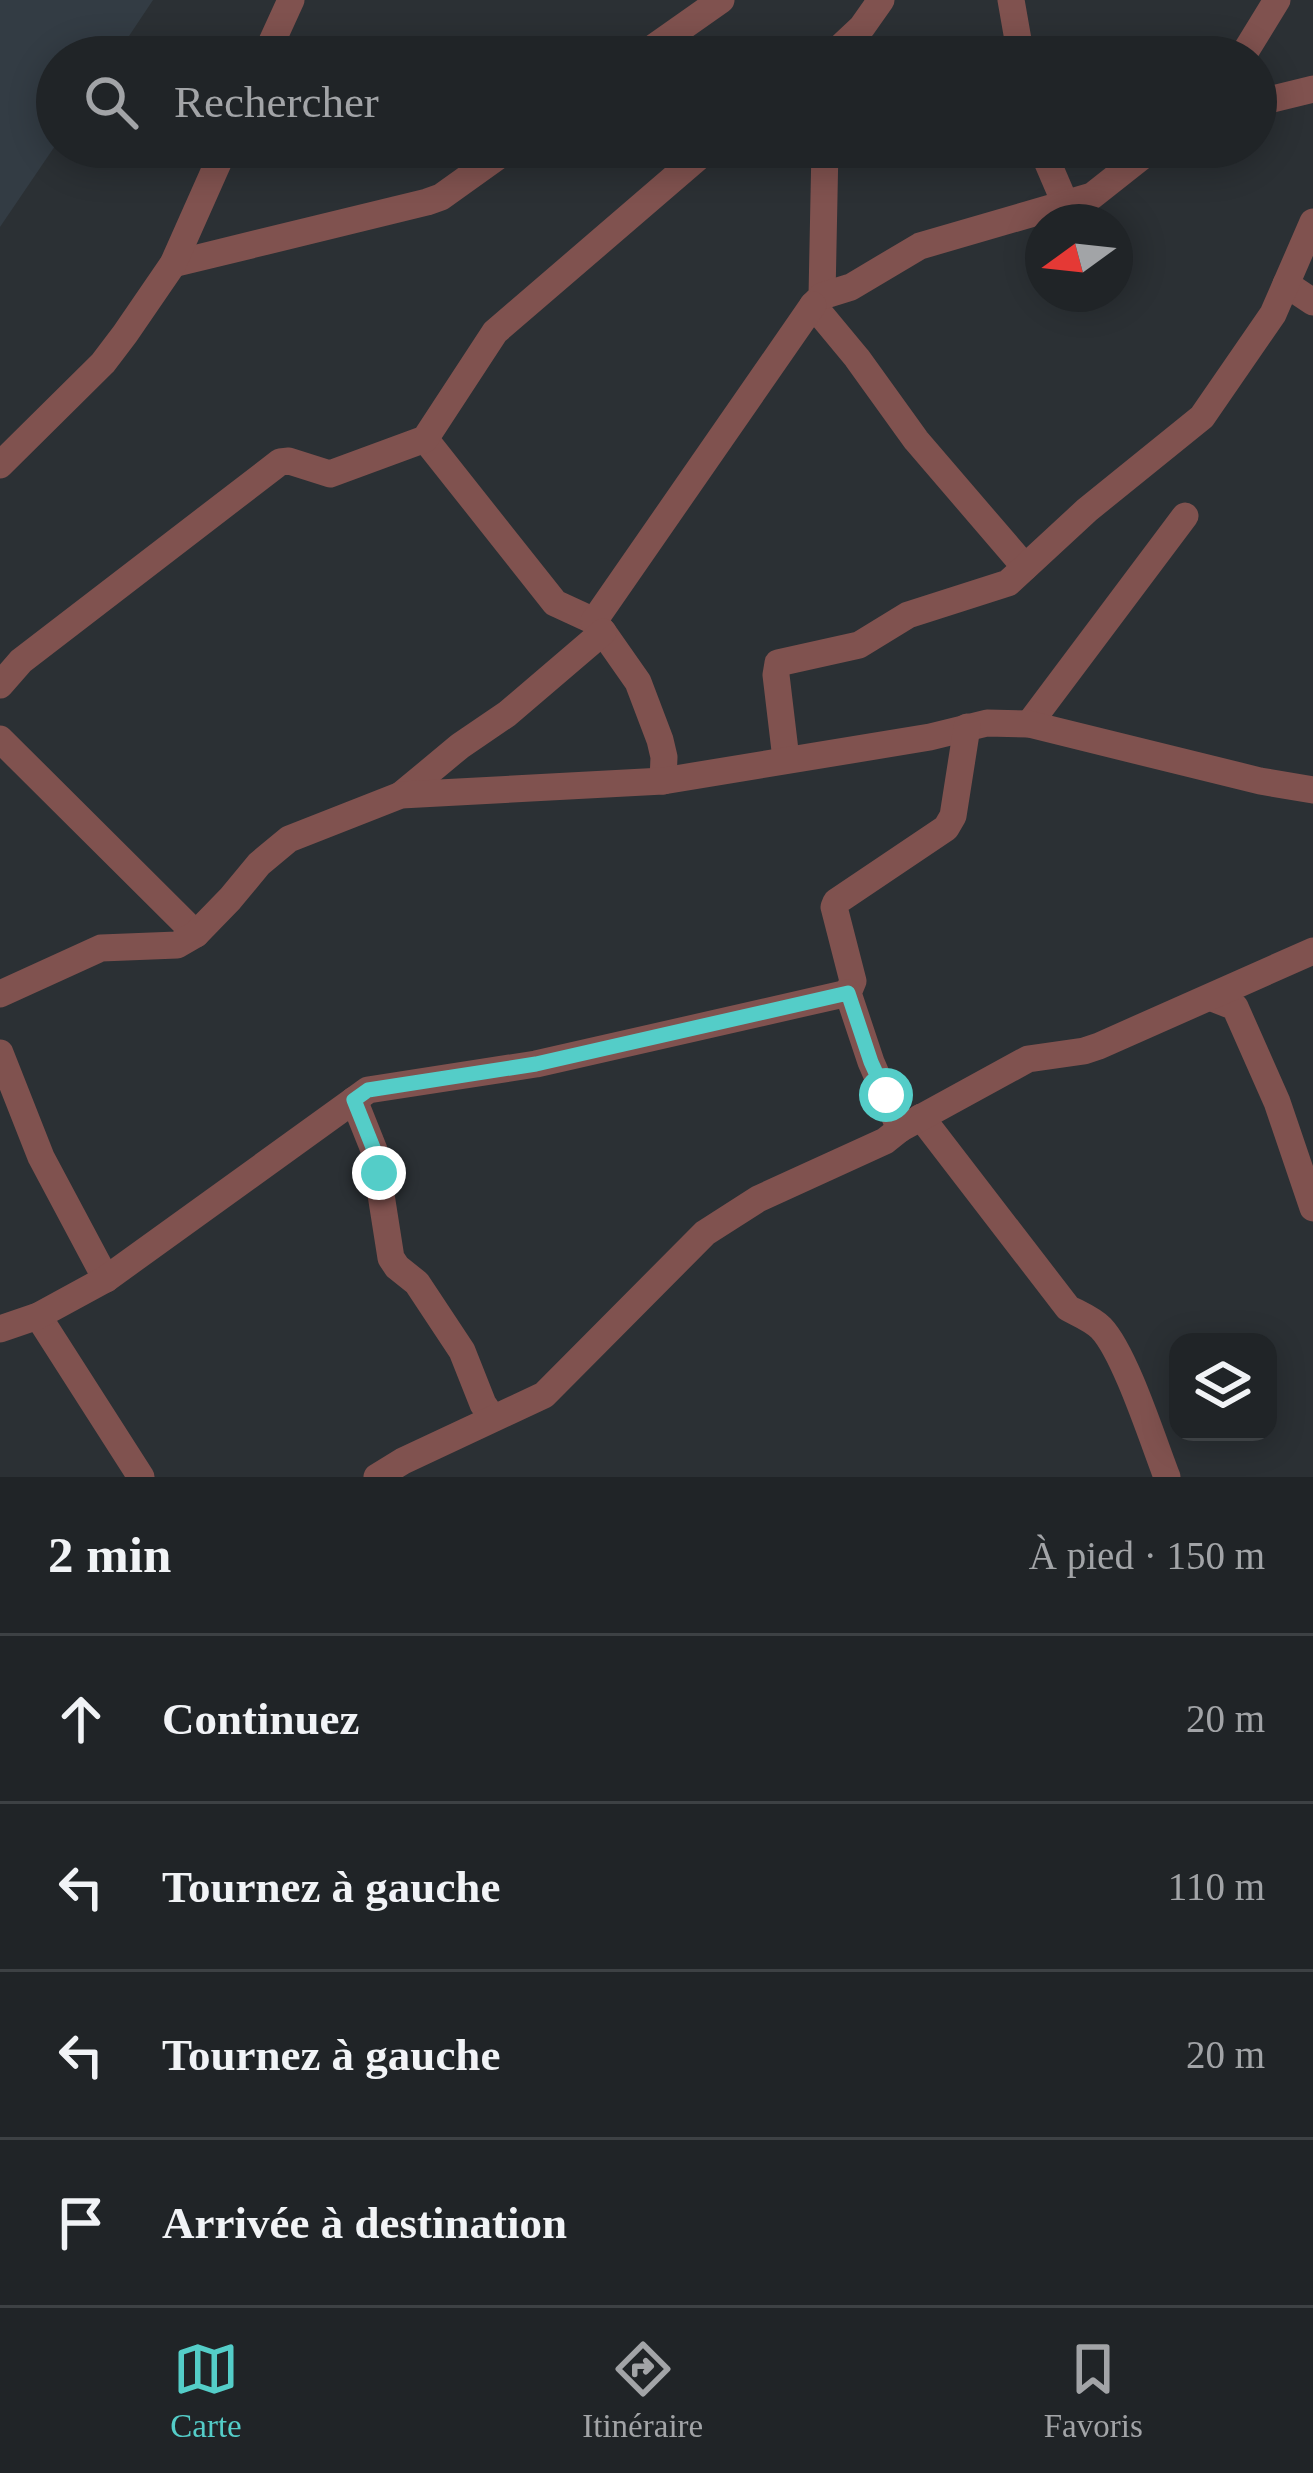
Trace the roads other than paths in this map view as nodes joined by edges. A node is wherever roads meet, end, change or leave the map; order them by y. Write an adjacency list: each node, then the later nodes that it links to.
1 (291, 0): 6 (street)
2 (721, 0): 7 (street)
3 (881, 0): 8 (street)
4 (1012, 0): 9 (street)
5 (1276, 0): 10 (street)
6 (275, 36)
7 (670, 36)
8 (852, 36)
9 (1018, 36)
10 (1255, 36)
11 (1313, 89): 12 (street)
12 (1277, 98)
13 (216, 168): 21 (street)
14 (482, 168): 21 (street)
15 (686, 168): 25 (street)
16 (824, 168): 23 (street)
17 (1050, 168): 19 (street)
18 (1127, 168): 19 (street)
19 (1065, 203): 23 (street)
20 (1313, 222): 22 (street)
21 (173, 264): 26 (street)
22 (1286, 284): 24 (street); 28 (street)
23 (818, 300): 28 (street); 29 (street)
24 (1313, 302)
25 (425, 439): 29 (street); 30 (street)
26 (0, 465)
27 (1186, 516): 31 (street)
28 (1025, 567): 34 (street)
29 (598, 626): 35 (street); 37 (street)
30 (0, 686)
31 (1029, 724): 32 (street); 36 (street)
32 (967, 727): 34 (street); 40 (street)
33 (0, 739): 38 (street)
34 (785, 759): 35 (street)
35 (663, 781): 37 (street)
36 (1313, 790)
37 (401, 794): 38 (street)
38 (196, 934): 41 (street)
39 (1313, 951): 42 (street)
40 (848, 993): 44 (street); 45 (street)
41 (0, 994)
42 (1212, 998): 45 (street); 46 (street)
43 (0, 1053): 47 (street)
44 (354, 1100): 47 (street); 50 (street)
45 (911, 1123): 50 (street); 53 (street)
46 (1313, 1208)
47 (106, 1279): 48 (street)
48 (38, 1316): 49 (street); 51 (street)
49 (0, 1329)
50 (492, 1417): 52 (street)
51 (141, 1477)
52 (377, 1477)
53 (1167, 1477)

